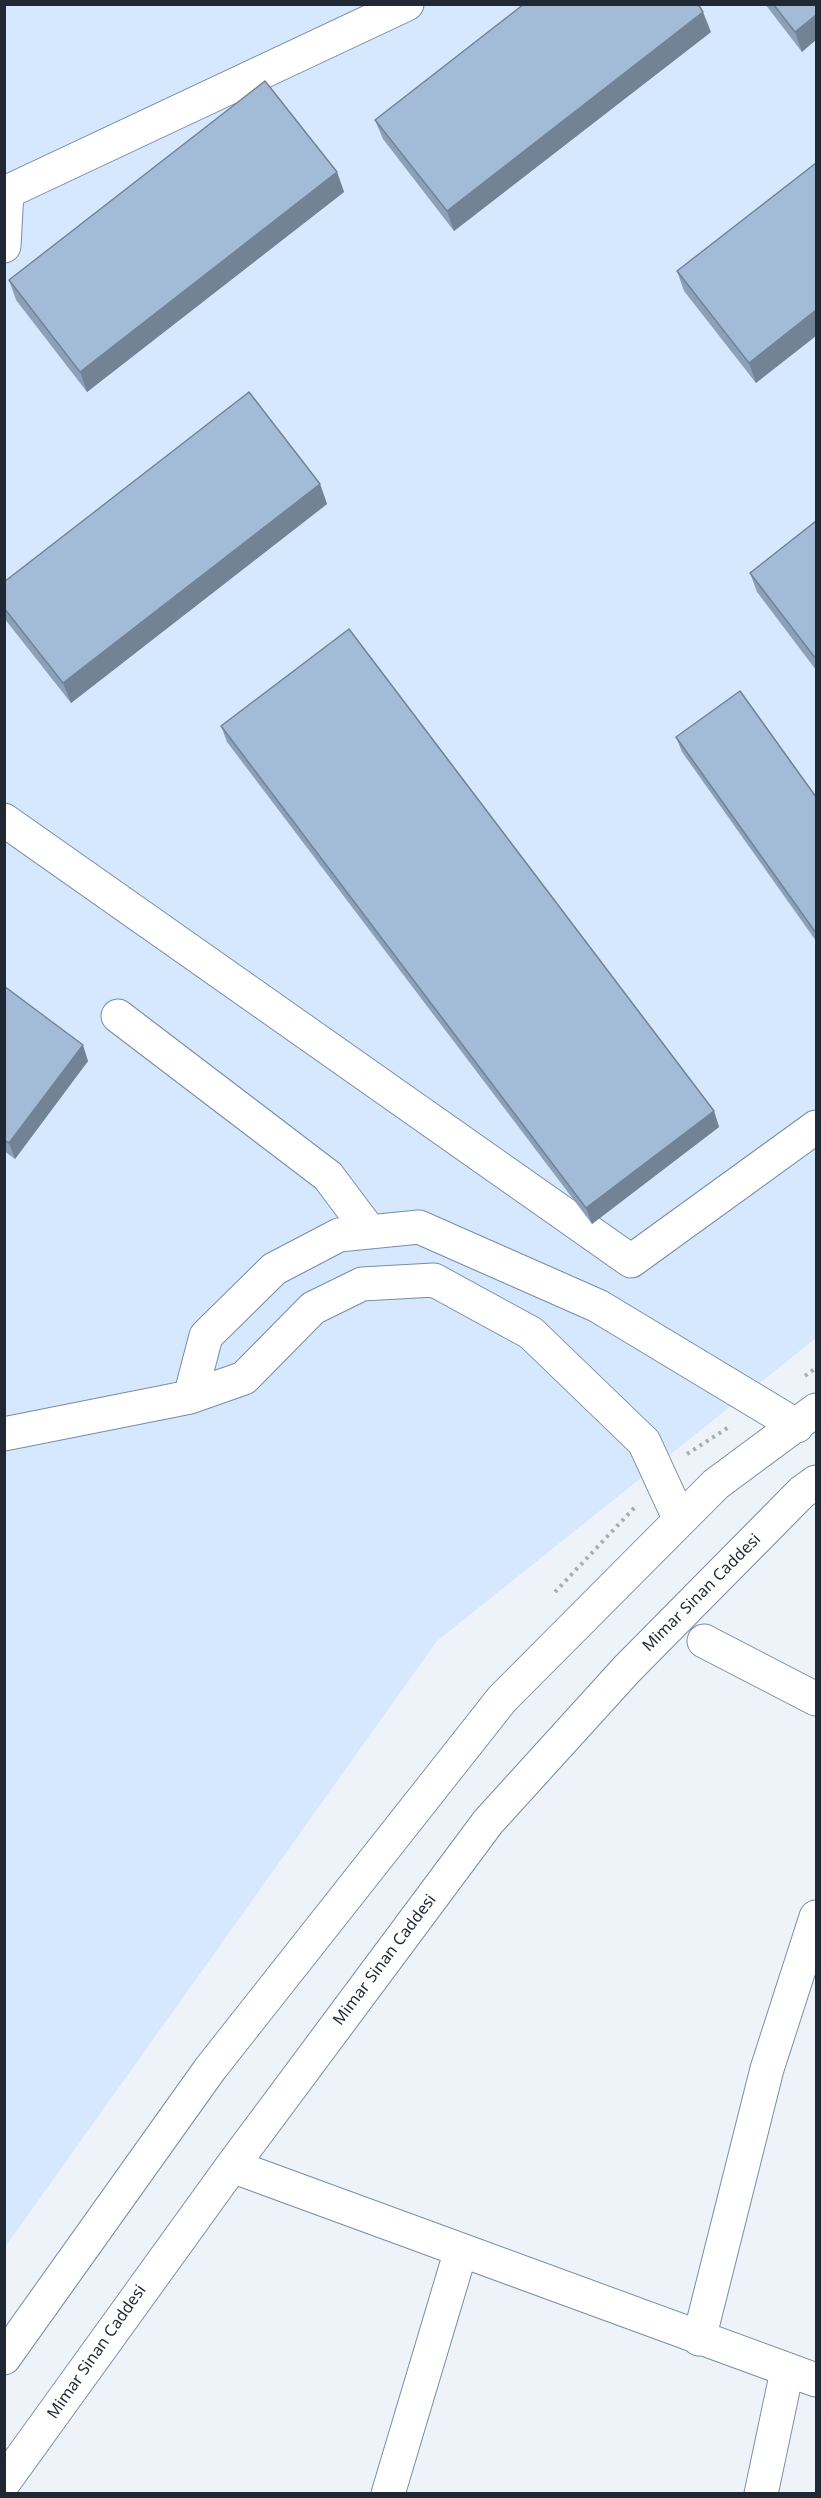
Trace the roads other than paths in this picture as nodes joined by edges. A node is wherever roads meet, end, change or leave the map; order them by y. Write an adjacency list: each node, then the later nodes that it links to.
1 (407, 4): 2 (street)
2 (4, 246)
3 (4, 820): 5 (street)
4 (118, 1016): 6 (street)
5 (816, 1127)
6 (370, 1232): 7 (street); 8 (street)
7 (190, 1397): 9 (street); 11 (street)
8 (807, 1418): 11 (street)
9 (4, 1434)
10 (816, 1482): 15 (street, Mimar Sinan Caddesi)
11 (680, 1520): 18 (street)
12 (704, 1641): 13 (street)
13 (816, 1699)
14 (816, 1917): 17 (street)
15 (232, 2166): 16 (street); 20 (street, Mimar Sinan Caddesi)
16 (461, 2250): 17 (street); 21 (street)
17 (699, 2338): 19 (street)
18 (4, 2358)
19 (802, 2376): 22 (street)
20 (4, 2482)
21 (388, 2493)
22 (761, 2493)

